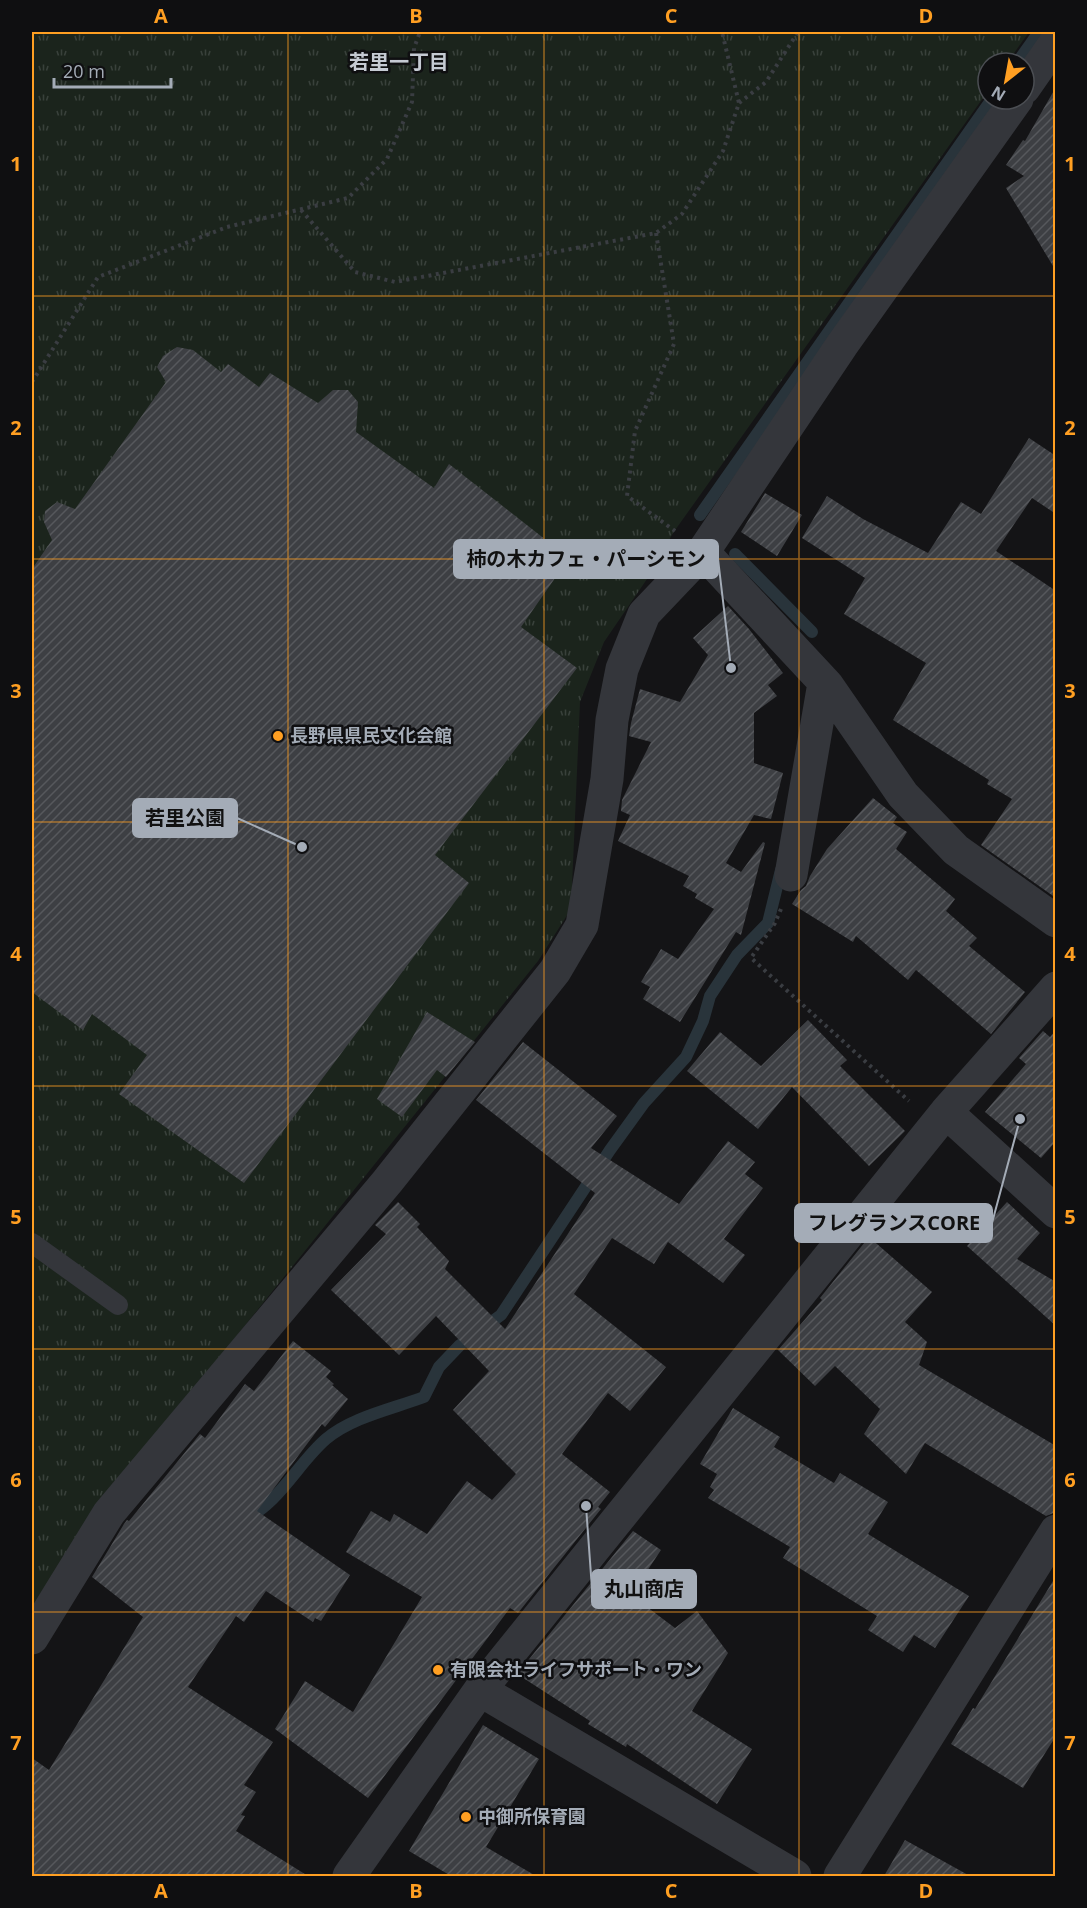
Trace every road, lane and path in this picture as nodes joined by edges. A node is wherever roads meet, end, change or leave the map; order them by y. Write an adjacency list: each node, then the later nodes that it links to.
1 (420, 32): 8 (path)
2 (722, 32): 6 (path)
3 (798, 32): 6 (path)
4 (1056, 42): 5 (street)
5 (1036, 71)
6 (739, 103): 9 (path)
7 (1008, 111): 11 (street)
8 (301, 210): 9 (path); 10 (path)
9 (656, 233): 11 (path)
10 (32, 382)
11 (703, 552): 12 (street); 21 (street)
12 (824, 683): 13 (street); 14 (street)
13 (791, 875): 16 (path)
14 (1056, 921)
15 (1056, 988): 16 (street)
16 (941, 1119): 17 (street); 22 (street)
17 (1056, 1212)
18 (32, 1243): 19 (lane)
19 (118, 1305)
20 (1056, 1531): 25 (street)
21 (32, 1638)
22 (480, 1690): 23 (street); 24 (street)
23 (349, 1876)
24 (795, 1876)
25 (840, 1876)

